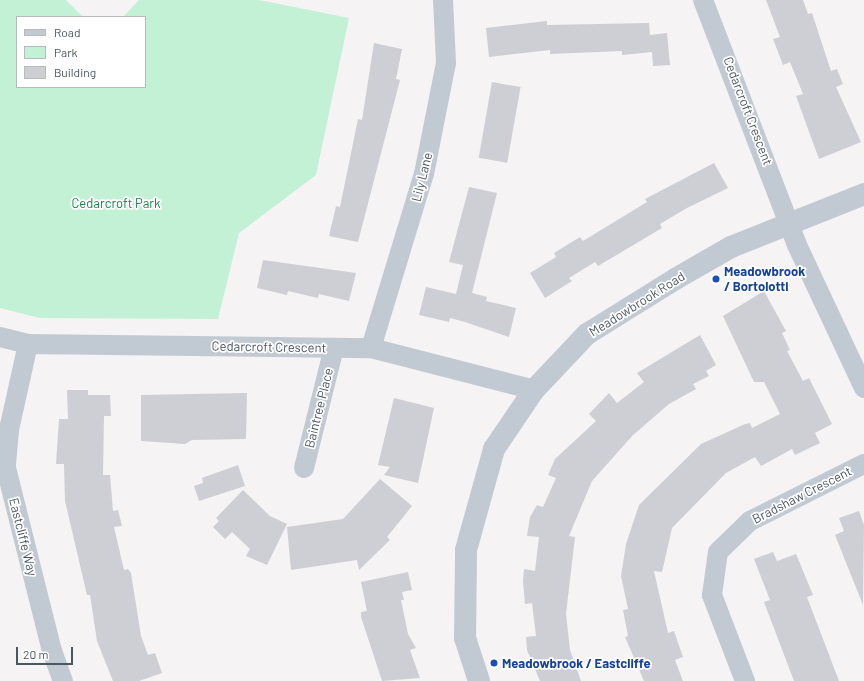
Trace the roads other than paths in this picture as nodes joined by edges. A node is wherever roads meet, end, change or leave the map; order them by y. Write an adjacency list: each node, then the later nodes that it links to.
1 (443, 0): 8 (street, Lily Lane)
2 (703, 0): 4 (street, Cedarcroft Crescent)
3 (864, 194): 4 (street, Meadowbrook Road)
4 (789, 223): 9 (street, Cedarcroft Crescent); 10 (street, Meadowbrook Road)
5 (0, 337): 6 (street, Cedarcroft Crescent)
6 (28, 344): 7 (street, Cedarcroft Crescent); 13 (street, Eastcliffe Way)
7 (334, 348): 8 (street, Cedarcroft Crescent); 12 (street, Baintree Place)
8 (371, 348): 10 (street, Cedarcroft Crescent)
9 (864, 388)
10 (534, 390): 14 (street, Meadowbrook Road)
11 (864, 464): 15 (street, Bradshaw Crescent)
12 (304, 468)
13 (63, 681)
14 (479, 681)
15 (745, 681)

